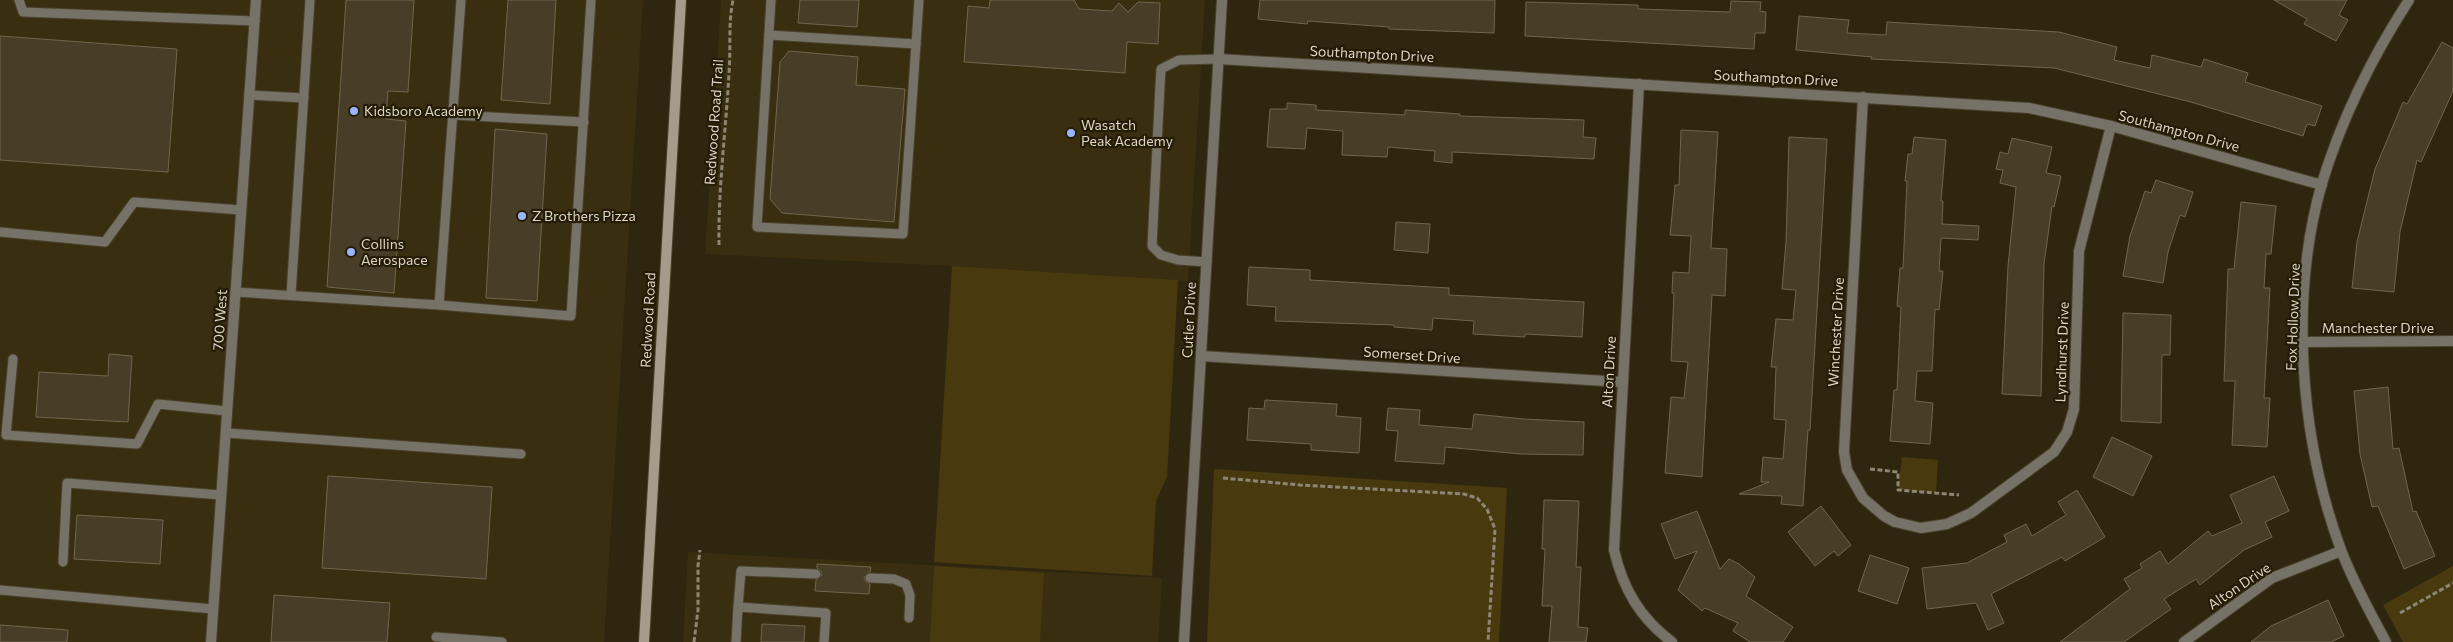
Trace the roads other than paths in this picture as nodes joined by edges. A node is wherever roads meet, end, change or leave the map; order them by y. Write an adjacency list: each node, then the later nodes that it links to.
1 (19, 0): 11 (lane)
2 (256, 0): 11 (street, 700 West)
3 (310, 0): 18 (lane)
4 (461, 0): 19 (lane)
5 (592, 0): 20 (lane)
6 (681, 0): 50 (main road, Redwood Road)
7 (772, 0): 12 (lane)
8 (919, 0): 13 (lane)
9 (1222, 0): 14 (street, Cutler Drive)
10 (2409, 0): 22 (street, Fox Hollow Drive)
11 (255, 21): 16 (street, 700 West)
12 (769, 35): 13 (lane); 13 (lane)
13 (916, 44)
14 (1219, 59): 15 (street, Southampton Drive); 25 (street, Cutler Drive); 25 (lane)
15 (1639, 84): 17 (street, Southampton Drive); 33 (street, Alton Drive)
16 (249, 96): 18 (lane); 23 (street, 700 West)
17 (1863, 97): 21 (street, Southampton Drive); 38 (street, Winchester Drive)
18 (304, 98): 27 (lane)
19 (453, 115): 20 (lane); 28 (lane)
20 (584, 122): 28 (lane)
21 (2111, 126): 22 (street, Southampton Drive); 38 (street, Lyndhurst Drive)
22 (2322, 185): 30 (street, Fox Hollow Drive)
23 (241, 210): 24 (lane); 26 (street, 700 West)
24 (0, 232)
25 (1207, 262): 31 (street, Cutler Drive)
26 (235, 292): 27 (lane); 34 (street, 700 West)
27 (291, 295): 28 (lane)
28 (439, 305)
29 (2453, 341): 30 (street, Manchester Drive)
30 (2303, 342): 39 (street, Fox Hollow Drive)
31 (1201, 356): 33 (street, Somerset Drive); 53 (street, Cutler Drive)
32 (12, 359): 34 (lane)
33 (1622, 382): 54 (street, Alton Drive)
34 (227, 411): 35 (street, 700 West)
35 (226, 434): 36 (lane); 37 (street, 700 West)
36 (521, 454)
37 (221, 495): 40 (lane); 45 (street, 700 West)
38 (1921, 528)
39 (2342, 551): 55 (street, Alton Drive); 56 (street, Fox Hollow Drive)
40 (64, 562)
41 (816, 574): 44 (lane)
42 (870, 578): 46 (lane)
43 (0, 590): 45 (lane)
44 (738, 608): 51 (lane); 52 (lane)
45 (213, 609): 48 (street, 700 West)
46 (909, 618)
47 (436, 637): 49 (lane)
48 (211, 642)
49 (502, 642)
50 (644, 642)
51 (736, 642)
52 (824, 642)
53 (1184, 642)
54 (1672, 642)
55 (2184, 642)
56 (2386, 642)

